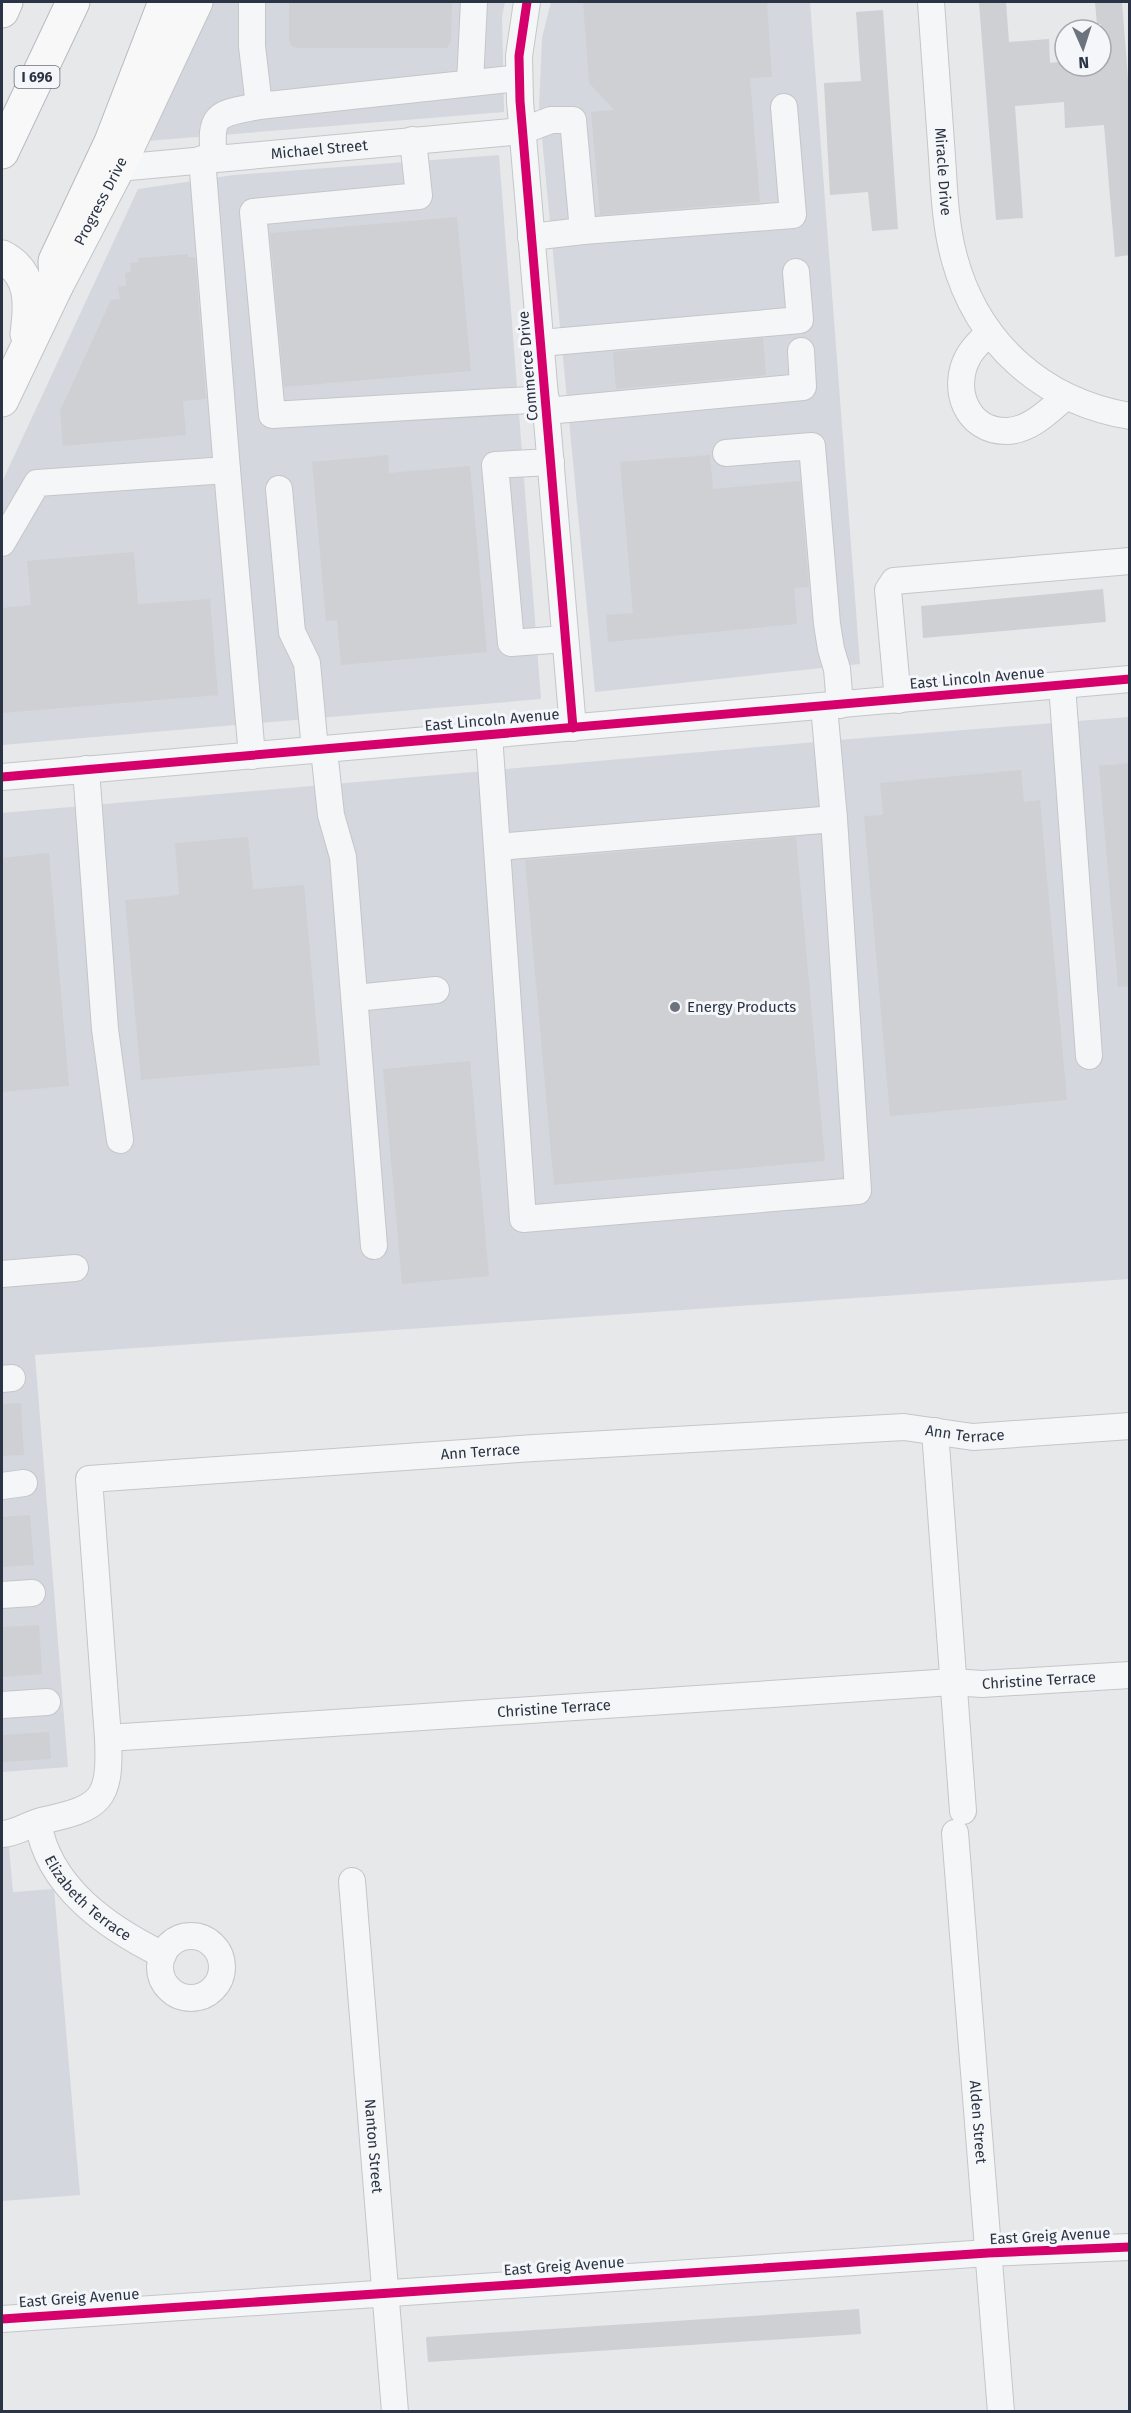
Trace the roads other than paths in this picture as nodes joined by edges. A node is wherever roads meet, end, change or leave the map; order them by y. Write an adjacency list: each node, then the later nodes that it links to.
1 (6, 2): 9 (main road)
2 (73, 2): 16 (main road, I 696)
3 (165, 2): 23 (main road)
4 (196, 2): 18 (main road, Progress Drive)
5 (252, 2): 12 (street)
6 (474, 2): 11 (street)
7 (527, 2): 10 (street, Commerce Drive)
8 (931, 2): 24 (street, Miracle Drive)
9 (2, 12)
10 (519, 78): 11 (street); 14 (street, Commerce Drive)
11 (470, 83): 12 (street)
12 (260, 106): 17 (street)
13 (784, 107): 19 (street)
14 (522, 131): 15 (street, Michael Street); 19 (street, Michael Street); 20 (street, Commerce Drive)
15 (413, 140): 17 (street, Michael Street); 30 (street)
16 (2, 152)
17 (208, 159): 18 (street, Michael Street); 34 (street)
18 (118, 168): 23 (main road, Progress Drive)
19 (584, 231): 20 (street)
20 (531, 237): 25 (street, Commerce Drive)
21 (4, 259): 26 (main road)
22 (796, 272): 25 (street)
23 (56, 287): 26 (main road, Progress Drive)
24 (989, 332): 28 (street, Miracle Drive); 28 (street)
25 (541, 343): 30 (street, Commerce Drive)
26 (26, 347): 29 (main road, Progress Drive)
27 (801, 351): 30 (street)
28 (1065, 397): 31 (street, Miracle Drive)
29 (2, 400)
30 (546, 405): 33 (street, Commerce Drive)
31 (1130, 416)
32 (726, 453): 42 (street)
33 (551, 462): 38 (street, Commerce Drive); 38 (street)
34 (227, 470): 36 (street); 46 (street)
35 (279, 489): 45 (street)
36 (2, 543)
37 (1130, 561): 41 (street)
38 (565, 639): 43 (street, Commerce Drive)
39 (1130, 679): 40 (street, East Lincoln Avenue)
40 (1062, 685): 41 (street, East Lincoln Avenue); 53 (street)
41 (898, 700): 42 (street, East Lincoln Avenue)
42 (832, 705): 43 (street, East Lincoln Avenue); 49 (street)
43 (573, 728): 44 (street, East Lincoln Avenue)
44 (489, 735): 45 (street, East Lincoln Avenue); 50 (street)
45 (320, 750): 46 (street, East Lincoln Avenue); 52 (street)
46 (252, 756): 47 (street, East Lincoln Avenue)
47 (86, 769): 48 (street, East Lincoln Avenue); 54 (street)
48 (2, 777)
49 (834, 819): 50 (street); 50 (street)
50 (497, 848)
51 (436, 990): 52 (street)
52 (354, 998): 55 (street)
53 (1089, 1056)
54 (120, 1140)
55 (375, 1246)
56 (75, 1268): 57 (street)
57 (2, 1274)
58 (1130, 1426): 59 (street, Ann Terrace)
59 (934, 1431): 63 (street, Alden Street); 66 (street, Ann Terrace)
60 (32, 1593): 61 (street)
61 (2, 1595)
62 (1130, 1675): 63 (street, Christine Terrace)
63 (952, 1682): 66 (street, Christine Terrace); 73 (street, Alden Street)
64 (46, 1702): 65 (street)
65 (2, 1705)
66 (108, 1738): 68 (street)
67 (2, 1818): 68 (street)
68 (38, 1822): 69 (street); 71 (street, Elizabeth Terrace)
69 (2, 1834)
70 (352, 1881): 74 (street, Nanton Street)
71 (163, 1955)
72 (1130, 2247): 73 (street, East Greig Avenue)
73 (988, 2253): 74 (street, East Greig Avenue); 77 (street, Alden Street)
74 (386, 2292): 75 (street, East Greig Avenue); 76 (street, Nanton Street)
75 (2, 2319)
76 (395, 2412)
77 (1001, 2412)

